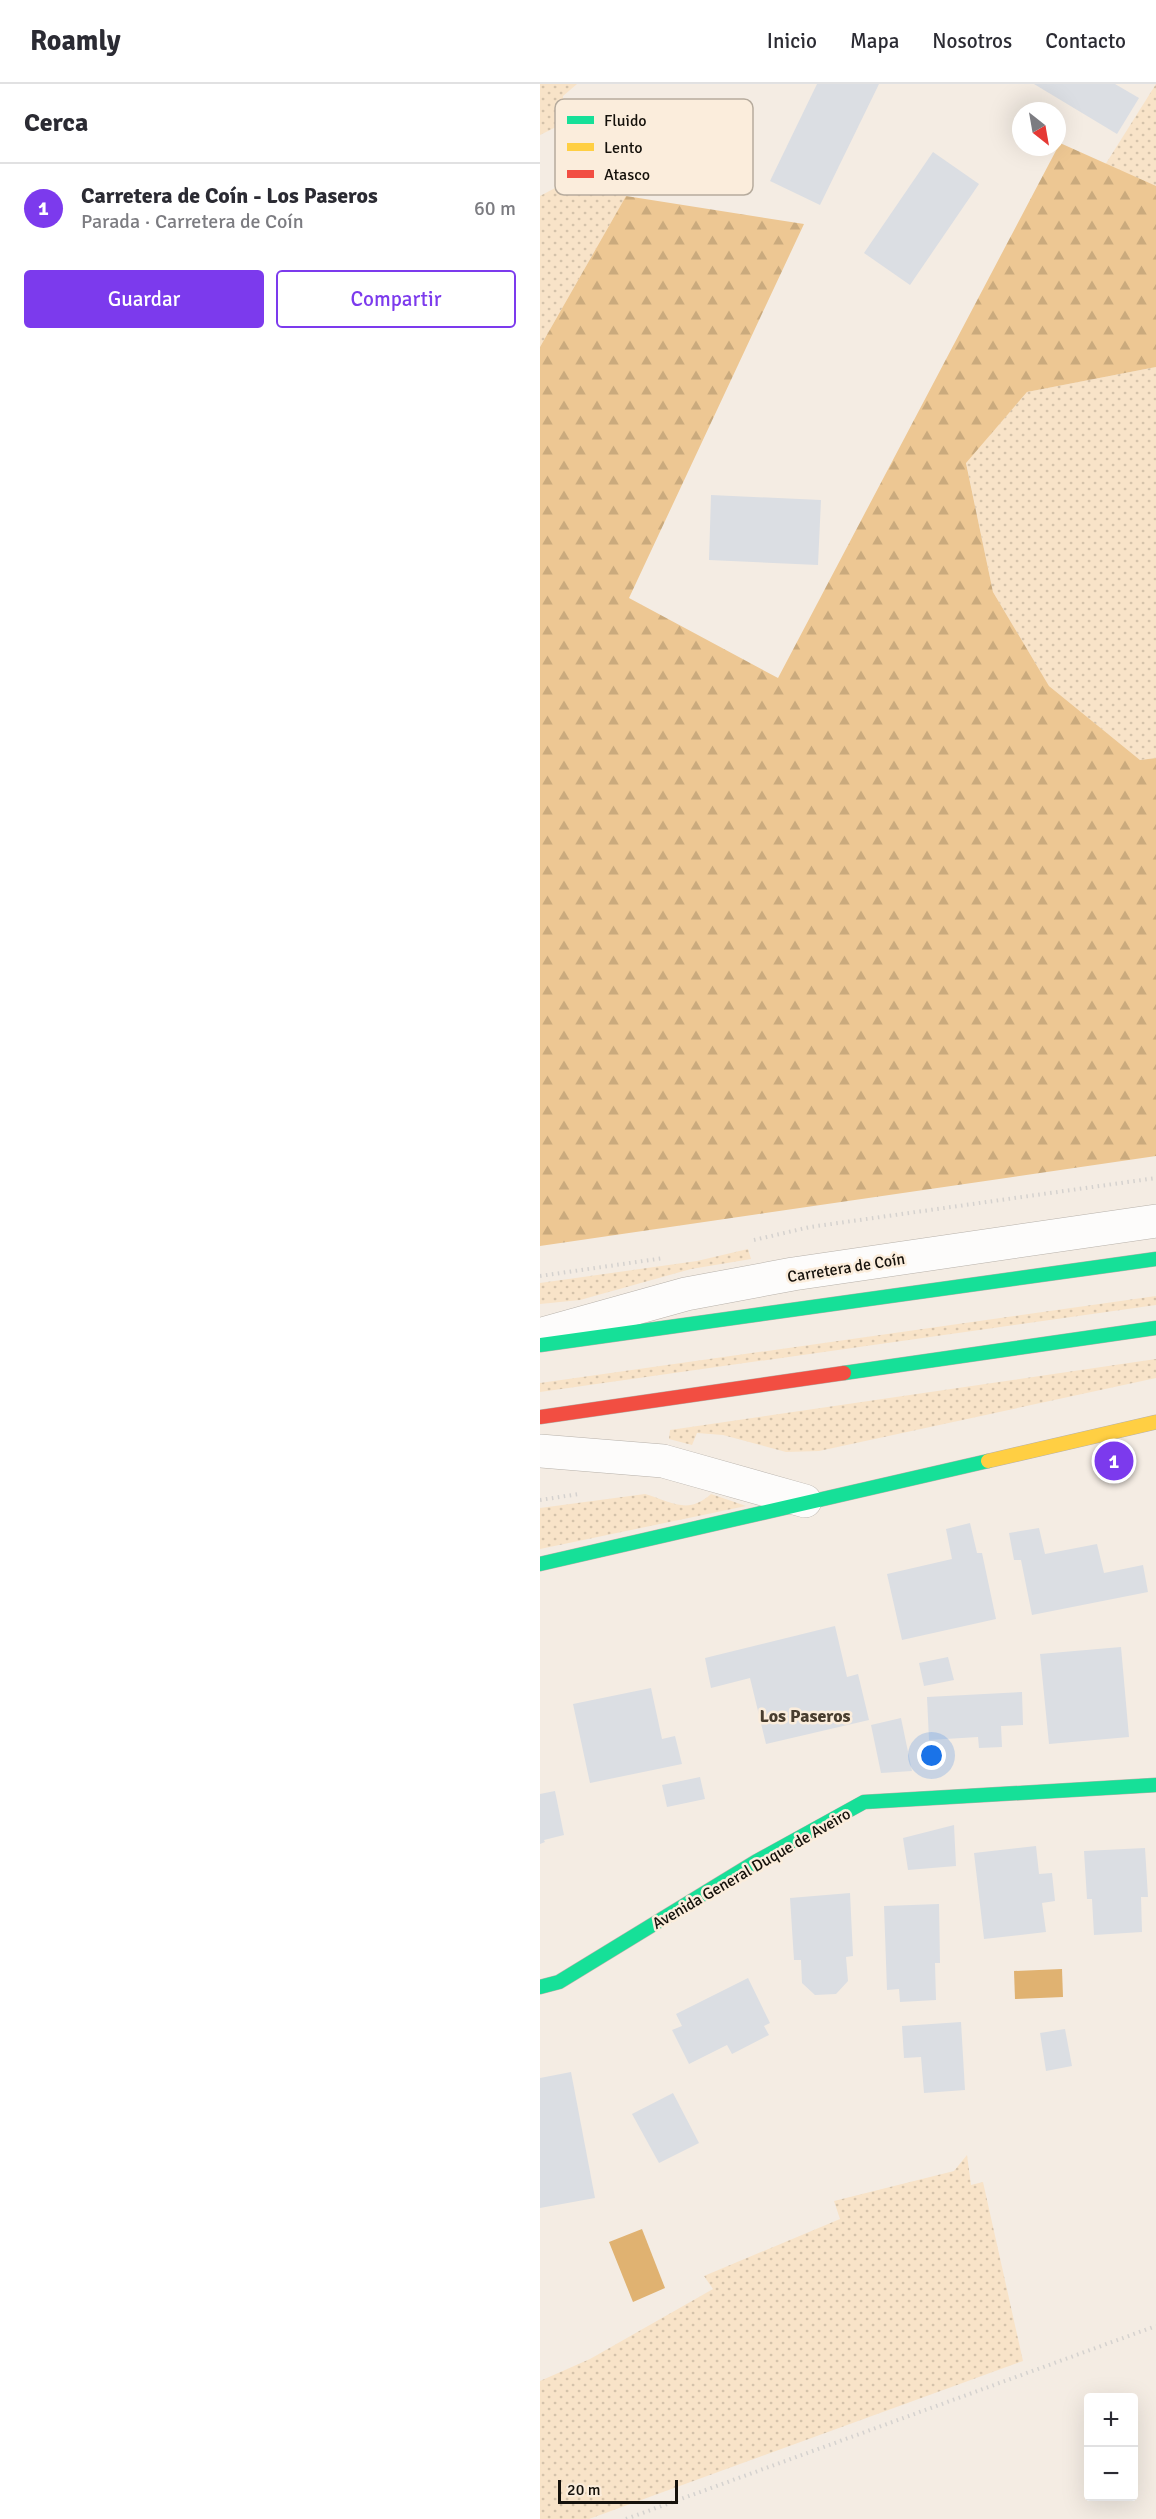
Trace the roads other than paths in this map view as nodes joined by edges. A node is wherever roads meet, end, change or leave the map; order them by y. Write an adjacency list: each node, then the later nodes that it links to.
1 (1156, 1221): 4 (street, Carretera de Coín)
2 (1156, 1259): 5 (street)
3 (1156, 1328): 6 (street)
4 (540, 1334)
5 (540, 1345)
6 (540, 1417)
7 (1156, 1422): 9 (street)
8 (540, 1451): 9 (street)
9 (806, 1501): 10 (street)
10 (540, 1564)
11 (1156, 1785): 12 (street, Avenida General Duque de Aveiro)
12 (540, 1987)

